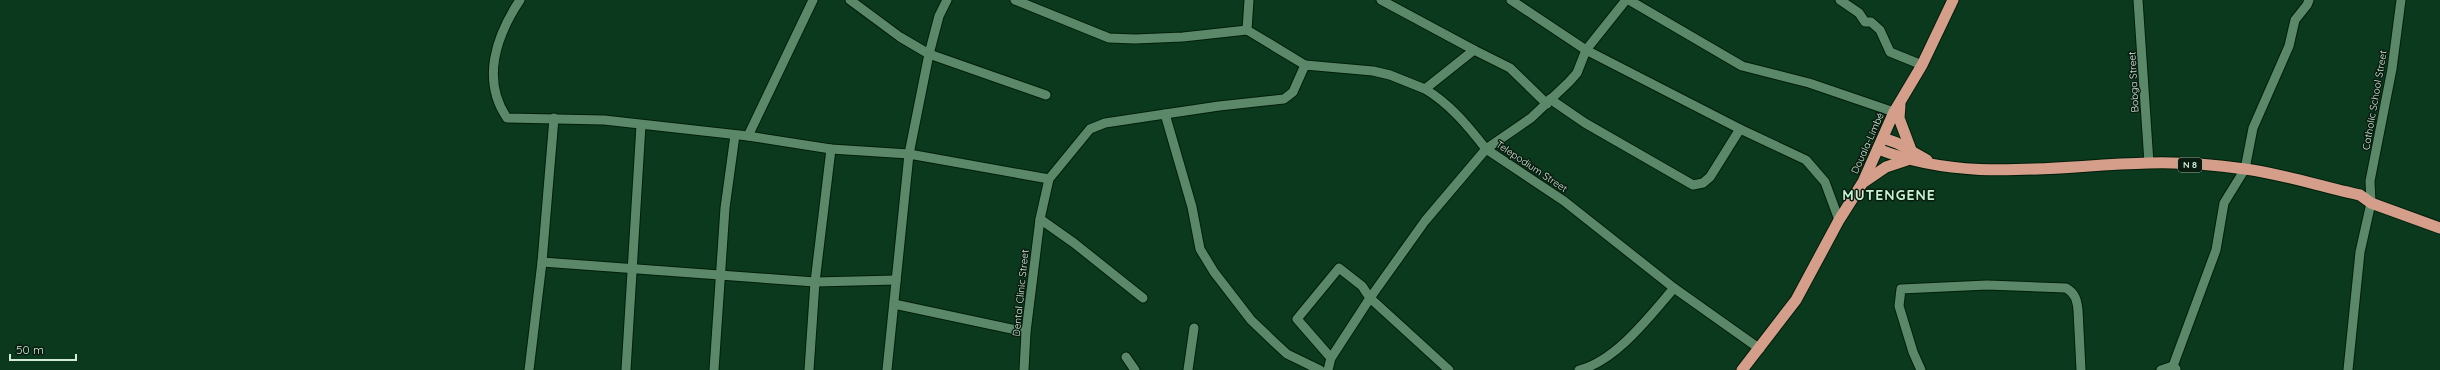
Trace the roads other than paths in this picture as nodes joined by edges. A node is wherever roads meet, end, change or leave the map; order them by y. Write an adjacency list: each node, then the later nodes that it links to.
1 (520, 0): 28 (street)
2 (813, 0): 32 (street)
3 (850, 0): 19 (street)
4 (947, 0): 19 (street)
5 (1015, 0): 16 (street)
6 (1249, 0): 16 (street)
7 (1381, 0): 17 (street)
8 (1510, 0): 18 (street)
9 (1626, 0): 18 (street, Telepodium Street)
10 (1630, 0): 26 (street)
11 (1840, 0): 21 (street)
12 (1953, 0): 21 (highway, Douala-Limbé)
13 (2138, 0): 39 (street, Bobga Street)
14 (2309, 0): 40 (street)
15 (2401, 0): 43 (street, Catholic School Street)
16 (1247, 30): 20 (street)
17 (1474, 50): 22 (street); 25 (street)
18 (1586, 50): 25 (street, Telepodium Street); 30 (street)
19 (929, 54): 23 (street); 37 (street)
20 (1306, 65): 22 (street); 27 (street)
21 (1922, 65): 24 (highway, Douala-Limbé)
22 (1425, 89): 35 (street)
23 (1046, 95)
24 (1902, 100): 26 (highway, Douala-Limbé); 38 (highway)
25 (1549, 101): 30 (street); 35 (street, Telepodium Street)
26 (1894, 112): 33 (highway, Douala-Limbé)
27 (1165, 114): 41 (street); 70 (street)
28 (554, 118): 29 (street); 47 (street)
29 (641, 125): 31 (street); 48 (street)
30 (1740, 129): 45 (street)
31 (735, 135): 32 (street); 49 (street)
32 (748, 136): 34 (street)
33 (1883, 138): 36 (highway, Douala-Limbé); 38 (highway, N 8)
34 (831, 149): 37 (street); 51 (street)
35 (1486, 149): 52 (street, Telepodium Street); 54 (street)
36 (1878, 149): 38 (highway, N 8); 42 (highway, Douala-Limbé)
37 (909, 154): 41 (street); 50 (street)
38 (1909, 155): 39 (highway, N 8); 42 (highway)
39 (2149, 162): 40 (highway, N 8)
40 (2245, 169): 43 (highway, N 8); 61 (street)
41 (1049, 179): 44 (street, Dental Clinic Street)
42 (1863, 182): 45 (highway, Douala-Limbé)
43 (2371, 203): 46 (highway, N 8); 78 (street, Catholic School Street)
44 (1040, 219): 53 (street); 57 (street, Dental Clinic Street)
45 (1840, 220): 58 (highway, Douala-Limbé)
46 (2440, 228)
47 (542, 262): 48 (street); 62 (street)
48 (633, 269): 49 (street); 63 (street)
49 (720, 276): 51 (street); 64 (street)
50 (896, 280): 51 (street); 55 (street)
51 (815, 282): 65 (street)
52 (1674, 288): 58 (street, Telepodium Street); 73 (street)
53 (1143, 298)
54 (1370, 298): 60 (street); 60 (street); 72 (street)
55 (894, 304): 57 (street); 66 (street)
56 (1194, 328): 69 (street)
57 (1026, 332): 67 (street, Dental Clinic Street)
58 (1760, 349): 74 (highway, Douala-Limbé)
59 (1126, 358): 68 (street)
60 (1331, 358): 71 (street)
61 (2175, 368): 77 (street)
62 (529, 370)
63 (626, 370)
64 (714, 370)
65 (809, 370)
66 (887, 370)
67 (1024, 370)
68 (1135, 370)
69 (1188, 370)
70 (1320, 370)
71 (1328, 370)
72 (1449, 370)
73 (1579, 370)
74 (1742, 370)
75 (1921, 370): 76 (street)
76 (2081, 370)
77 (2161, 370)
78 (2348, 370)

